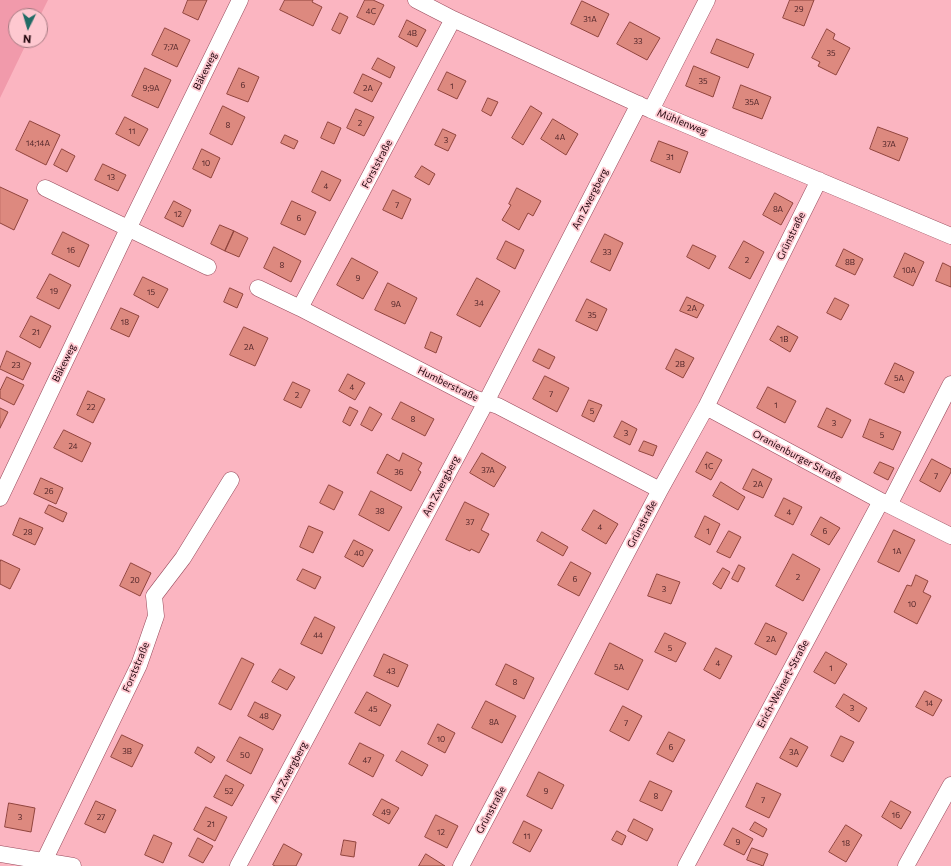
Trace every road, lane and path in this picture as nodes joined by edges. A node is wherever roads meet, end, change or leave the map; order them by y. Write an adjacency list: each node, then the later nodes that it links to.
1 (240, 0): 8 (street, Bäkeweg)
2 (416, 0): 4 (street, Mühlenweg)
3 (706, 0): 5 (street, Am Zwergberg)
4 (453, 19): 5 (street, Mühlenweg); 12 (street, Forststraße)
5 (645, 107): 6 (street, Mühlenweg); 14 (street, Am Zwergberg)
6 (819, 180): 9 (street, Mühlenweg); 15 (street, Grünstraße)
7 (45, 188): 8 (street)
8 (128, 229): 10 (street); 18 (street, Bäkeweg)
9 (951, 236)
10 (208, 267)
11 (258, 288): 12 (street, Humberstraße)
12 (300, 308): 14 (street, Humberstraße)
13 (951, 384): 19 (street)
14 (486, 402): 17 (street, Humberstraße); 25 (street, Am Zwergberg)
15 (706, 407): 17 (street, Grünstraße); 19 (street, Oranienburger Straße)
16 (231, 480): 23 (street, Forststraße)
17 (660, 490): 26 (street, Grünstraße)
18 (0, 498)
19 (885, 503): 20 (street, Oranienburger Straße); 27 (street, Erich-Weinert-Straße)
20 (951, 536)
21 (951, 785): 28 (street)
22 (0, 854): 23 (street)
23 (44, 861): 24 (street)
24 (73, 866)
25 (238, 866)
26 (461, 866)
27 (686, 866)
28 (906, 866)

